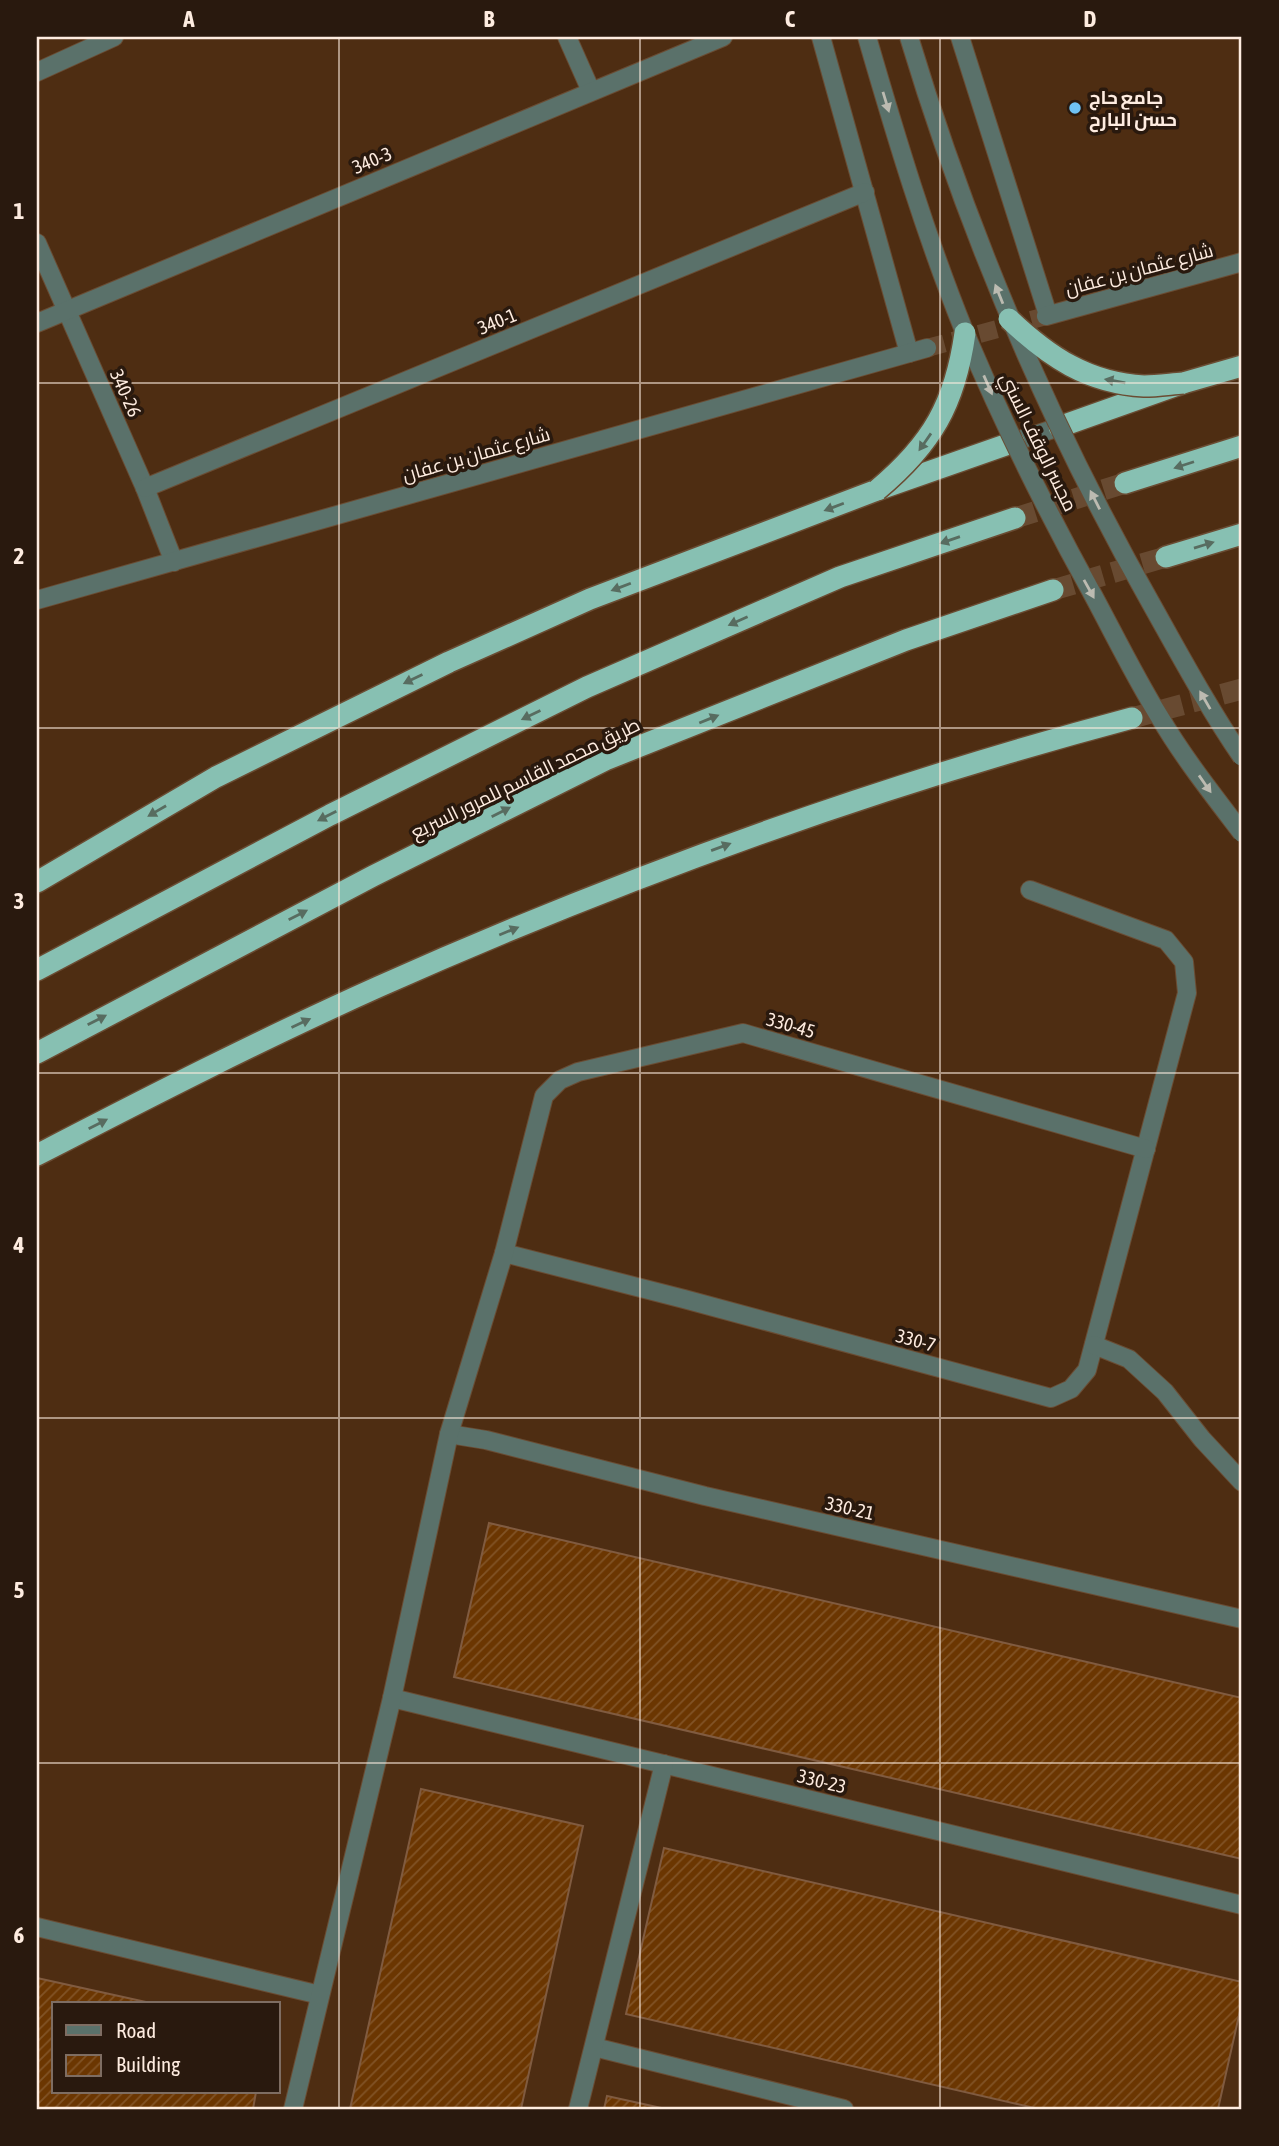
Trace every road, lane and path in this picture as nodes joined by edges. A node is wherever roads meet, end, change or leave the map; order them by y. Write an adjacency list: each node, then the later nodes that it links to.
1 (114, 37): 8 (street)
2 (567, 37): 9 (street)
3 (723, 37): 9 (street, 340-3)
4 (821, 37): 10 (street)
5 (867, 37): 16 (street, مجسر الوقف السني, one-way to 16, bridge)
6 (909, 37): 14 (street, مجسر الوقف السني, one-way to 6, bridge)
7 (960, 37): 12 (street, شارع عثمان بن عفان)
8 (37, 72)
9 (591, 91): 13 (street, 340-3)
10 (865, 192): 18 (street); 25 (street, 340-1)
11 (37, 243): 13 (street, 340-26)
12 (1242, 262)
13 (66, 310): 15 (street, 340-3); 25 (street, 340-26)
14 (1009, 319): 20 (highway, one-way to 14, bridge); 21 (street, مجسر الوقف السني, bridge)
15 (37, 323)
16 (965, 333): 22 (street, مجسر الوقف السني, one-way to 22, bridge); 26 (highway, one-way to 26, bridge)
17 (927, 348): 18 (street, شارع عثمان بن عفان)
18 (909, 353): 30 (street, شارع عثمان بن عفان)
19 (1242, 366): 20 (highway)
20 (1183, 383): 21 (highway, bridge)
21 (1059, 427): 22 (street); 34 (street, مجسر الوقف السني, one-way to 21, bridge)
22 (1014, 442): 26 (highway, bridge); 35 (street, مجسر الوقف السني, one-way to 35, bridge)
23 (1242, 446): 24 (highway, one-way to 24)
24 (1125, 483)
25 (145, 488): 30 (street, 340-26)
26 (877, 490): 36 (highway, one-way to 36)
27 (1015, 518): 38 (highway, one-way to 38)
28 (1242, 534): 29 (highway, one-way to 28)
29 (1166, 557)
30 (174, 562): 32 (street, شارع عثمان بن عفان)
31 (1053, 590): 39 (highway, طريق محمد القاسم للمرور السريع, one-way to 31)
32 (37, 600)
33 (1132, 718): 41 (highway, one-way to 33)
34 (1242, 757)
35 (1242, 832)
36 (37, 882)
37 (1030, 890): 40 (street, 330-7)
38 (37, 970)
39 (37, 1053)
40 (1146, 1149): 42 (street, 330-45); 43 (street, 330-7)
41 (37, 1155)
42 (504, 1253): 43 (street, 330-7); 44 (street, 330-45)
43 (1094, 1345): 45 (street)
44 (449, 1434): 46 (street, 330-21); 47 (street, 330-45)
45 (1242, 1482)
46 (1242, 1619)
47 (392, 1698): 48 (street, 330-23); 51 (street, 330-45)
48 (664, 1764): 49 (street, 330-23); 52 (street)
49 (1242, 1905)
50 (37, 1927): 51 (street)
51 (320, 1995): 53 (street, 330-45)
52 (594, 2047): 54 (street); 55 (street)
53 (293, 2109)
54 (578, 2109)
55 (844, 2109)

